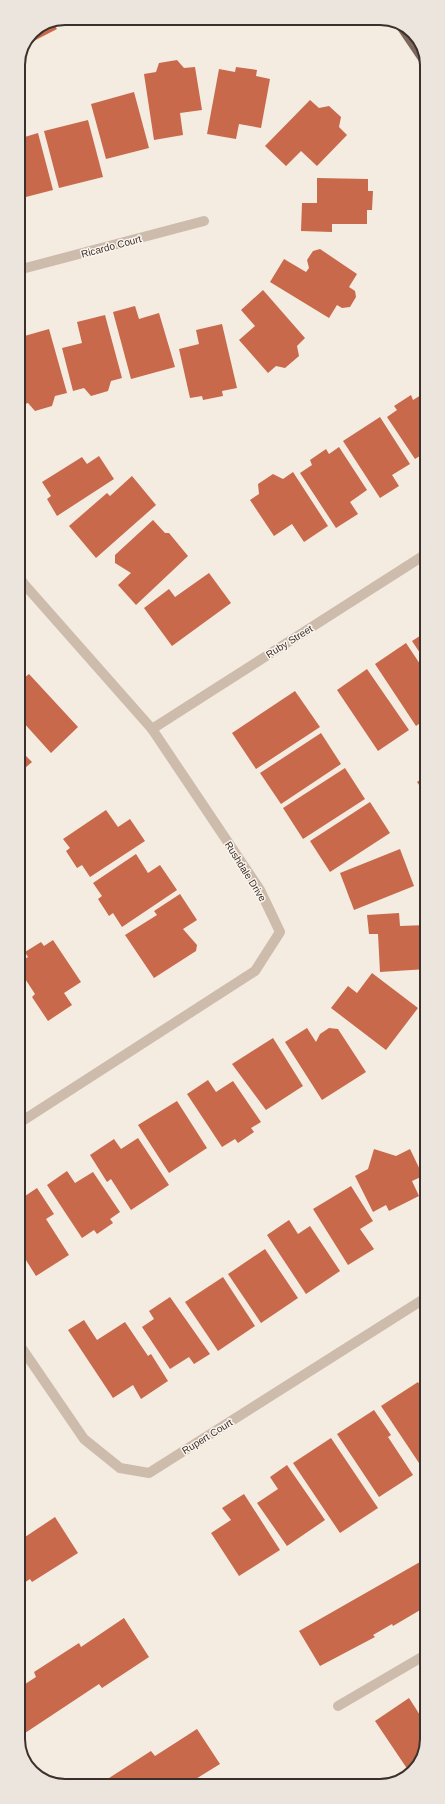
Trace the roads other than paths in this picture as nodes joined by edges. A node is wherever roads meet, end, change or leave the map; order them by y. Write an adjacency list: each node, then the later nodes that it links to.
1 (407, 35): 2 (main road)
2 (417, 50)
3 (204, 221): 4 (street, Ricardo Court)
4 (25, 268)
5 (420, 558): 7 (street, Ruby Street)
6 (25, 589): 7 (street, Rushdale Drive)
7 (152, 729): 8 (street, Rushdale Drive)
8 (25, 1119)
9 (420, 1301): 10 (street, Rupert Court)
10 (25, 1353)
11 (420, 1658): 12 (street)
12 (338, 1706)

